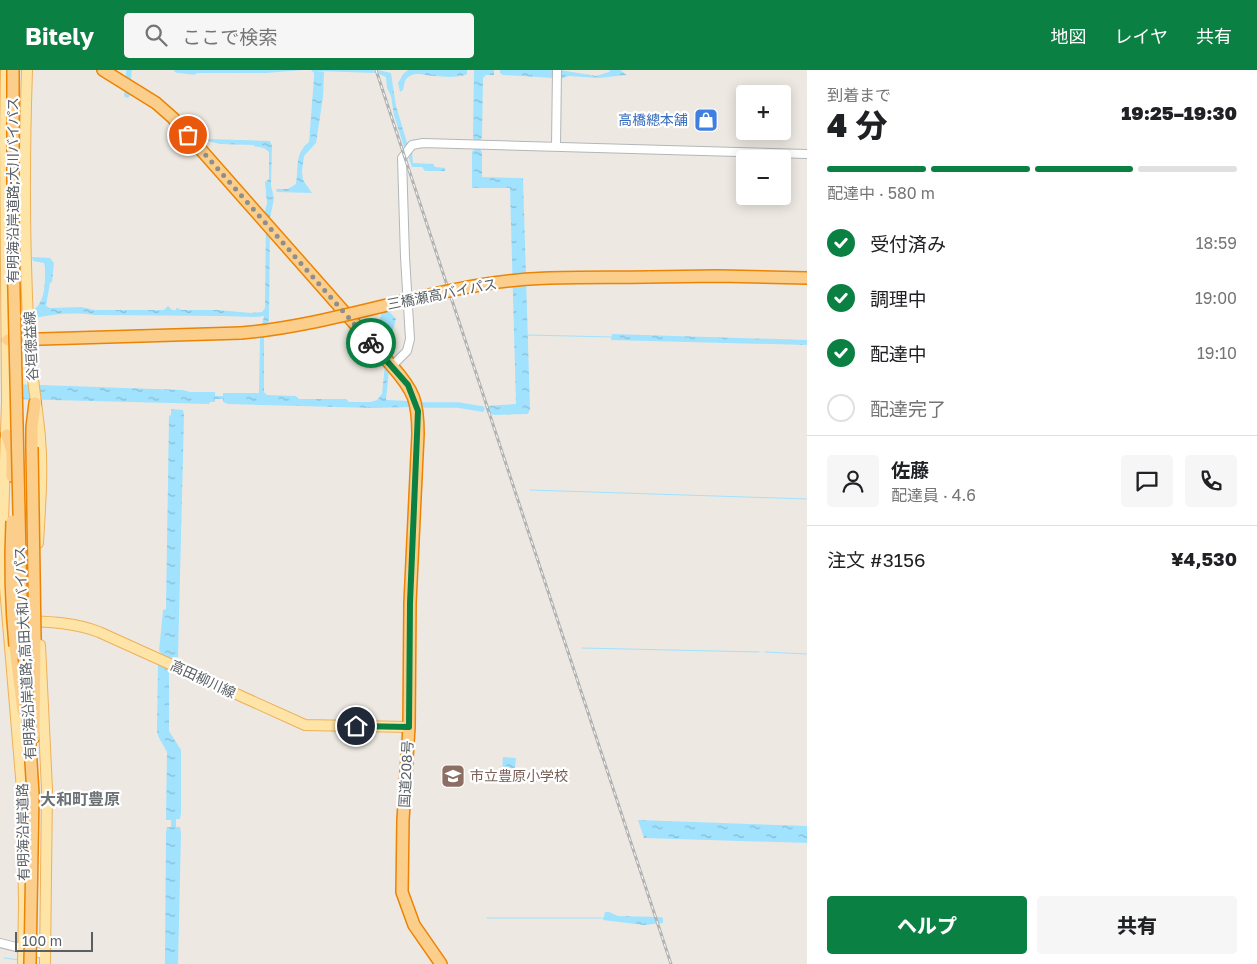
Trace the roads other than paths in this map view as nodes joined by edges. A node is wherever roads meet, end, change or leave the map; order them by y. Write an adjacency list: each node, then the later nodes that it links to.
1 (6, 70): 6 (main road, 谷垣徳益線)
2 (13, 70): 16 (highway, 有明海沿岸道路;大川バイパス, bridge)
3 (27, 70): 7 (main road, 谷垣徳益線)
4 (103, 70): 17 (highway, 国道208号)
5 (557, 70): 10 (street)
6 (6, 90): 7 (main road); 8 (main road, 谷垣徳益線)
7 (26, 97): 9 (main road, 谷垣徳益線)
8 (5, 139): 9 (main road); 16 (main road, 谷垣徳益線)
9 (25, 139): 15 (main road, 谷垣徳益線)
10 (556, 146): 11 (street); 17 (street)
11 (807, 154)
12 (668, 277): 13 (highway, 三橋瀬高バイパス); 14 (highway, 三橋瀬高バイパス); 15 (highway, 三橋瀬高バイパス, bridge)
13 (807, 278)
14 (807, 284)
15 (29, 338): 16 (highway, 三橋瀬高バイパス); 19 (main road, 谷垣徳益線)
16 (11, 341): 18 (main road, 谷垣徳益線); 24 (highway, 有明海沿岸道路;高田大和バイパス, bridge)
17 (392, 366): 23 (highway, 国道208号)
18 (7, 402): 20 (main road, 有明海沿岸道路)
19 (35, 403): 22 (main road, 有明海沿岸道路); 24 (highway, bridge)
20 (6, 435): 21 (main road, 有明海沿岸道路); 24 (highway, bridge)
21 (3, 621): 22 (main road, 高田柳川線); 26 (main road, 有明海沿岸道路)
22 (40, 622): 23 (main road, 高田柳川線); 27 (main road, 有明海沿岸道路)
23 (409, 727): 30 (highway, 国道208号)
24 (33, 794): 29 (highway, 有明海沿岸道路;高田大和バイパス, bridge)
25 (0, 943): 26 (street)
26 (24, 948): 27 (street); 28 (main road)
27 (45, 959)
28 (23, 964)
29 (30, 964)
30 (441, 964)

